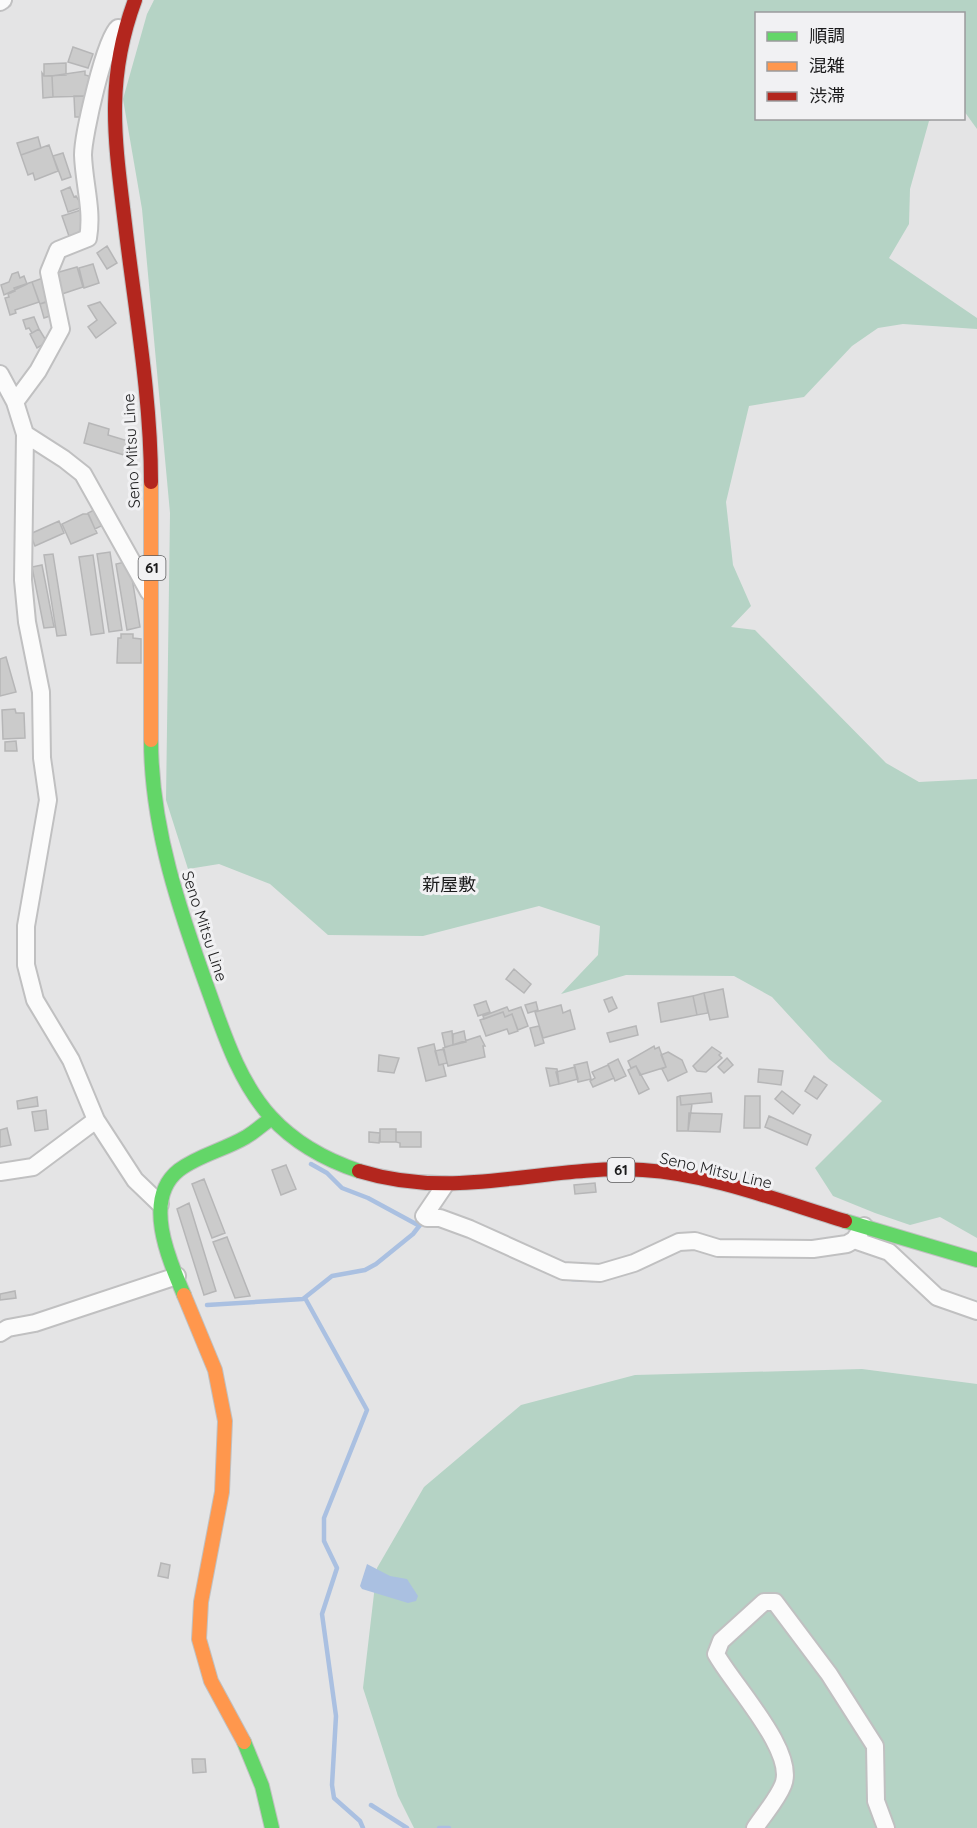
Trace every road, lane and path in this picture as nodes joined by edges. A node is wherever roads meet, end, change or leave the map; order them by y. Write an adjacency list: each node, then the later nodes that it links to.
1 (135, 0): 2 (main road, Seno Mitsu Line / 61)
2 (125, 23): 4 (street); 6 (main road, Seno Mitsu Line / 61)
3 (0, 375): 4 (street)
4 (15, 402): 5 (street)
5 (25, 434): 6 (street); 8 (street)
6 (153, 598): 7 (main road, Seno Mitsu Line / 61)
7 (272, 1118): 10 (main road, Seno Mitsu Line / 61); 11 (main road)
8 (96, 1120): 9 (street); 11 (street)
9 (0, 1172)
10 (445, 1185): 12 (main road, Seno Mitsu Line / 61); 12 (street)
11 (160, 1204): 14 (main road)
12 (859, 1233): 13 (main road, Seno Mitsu Line / 61); 15 (street)
13 (977, 1260)
14 (177, 1276): 16 (street); 17 (main road)
15 (970, 1313)
16 (0, 1333)
17 (272, 1828)
18 (755, 1828): 19 (street)
19 (886, 1828)

